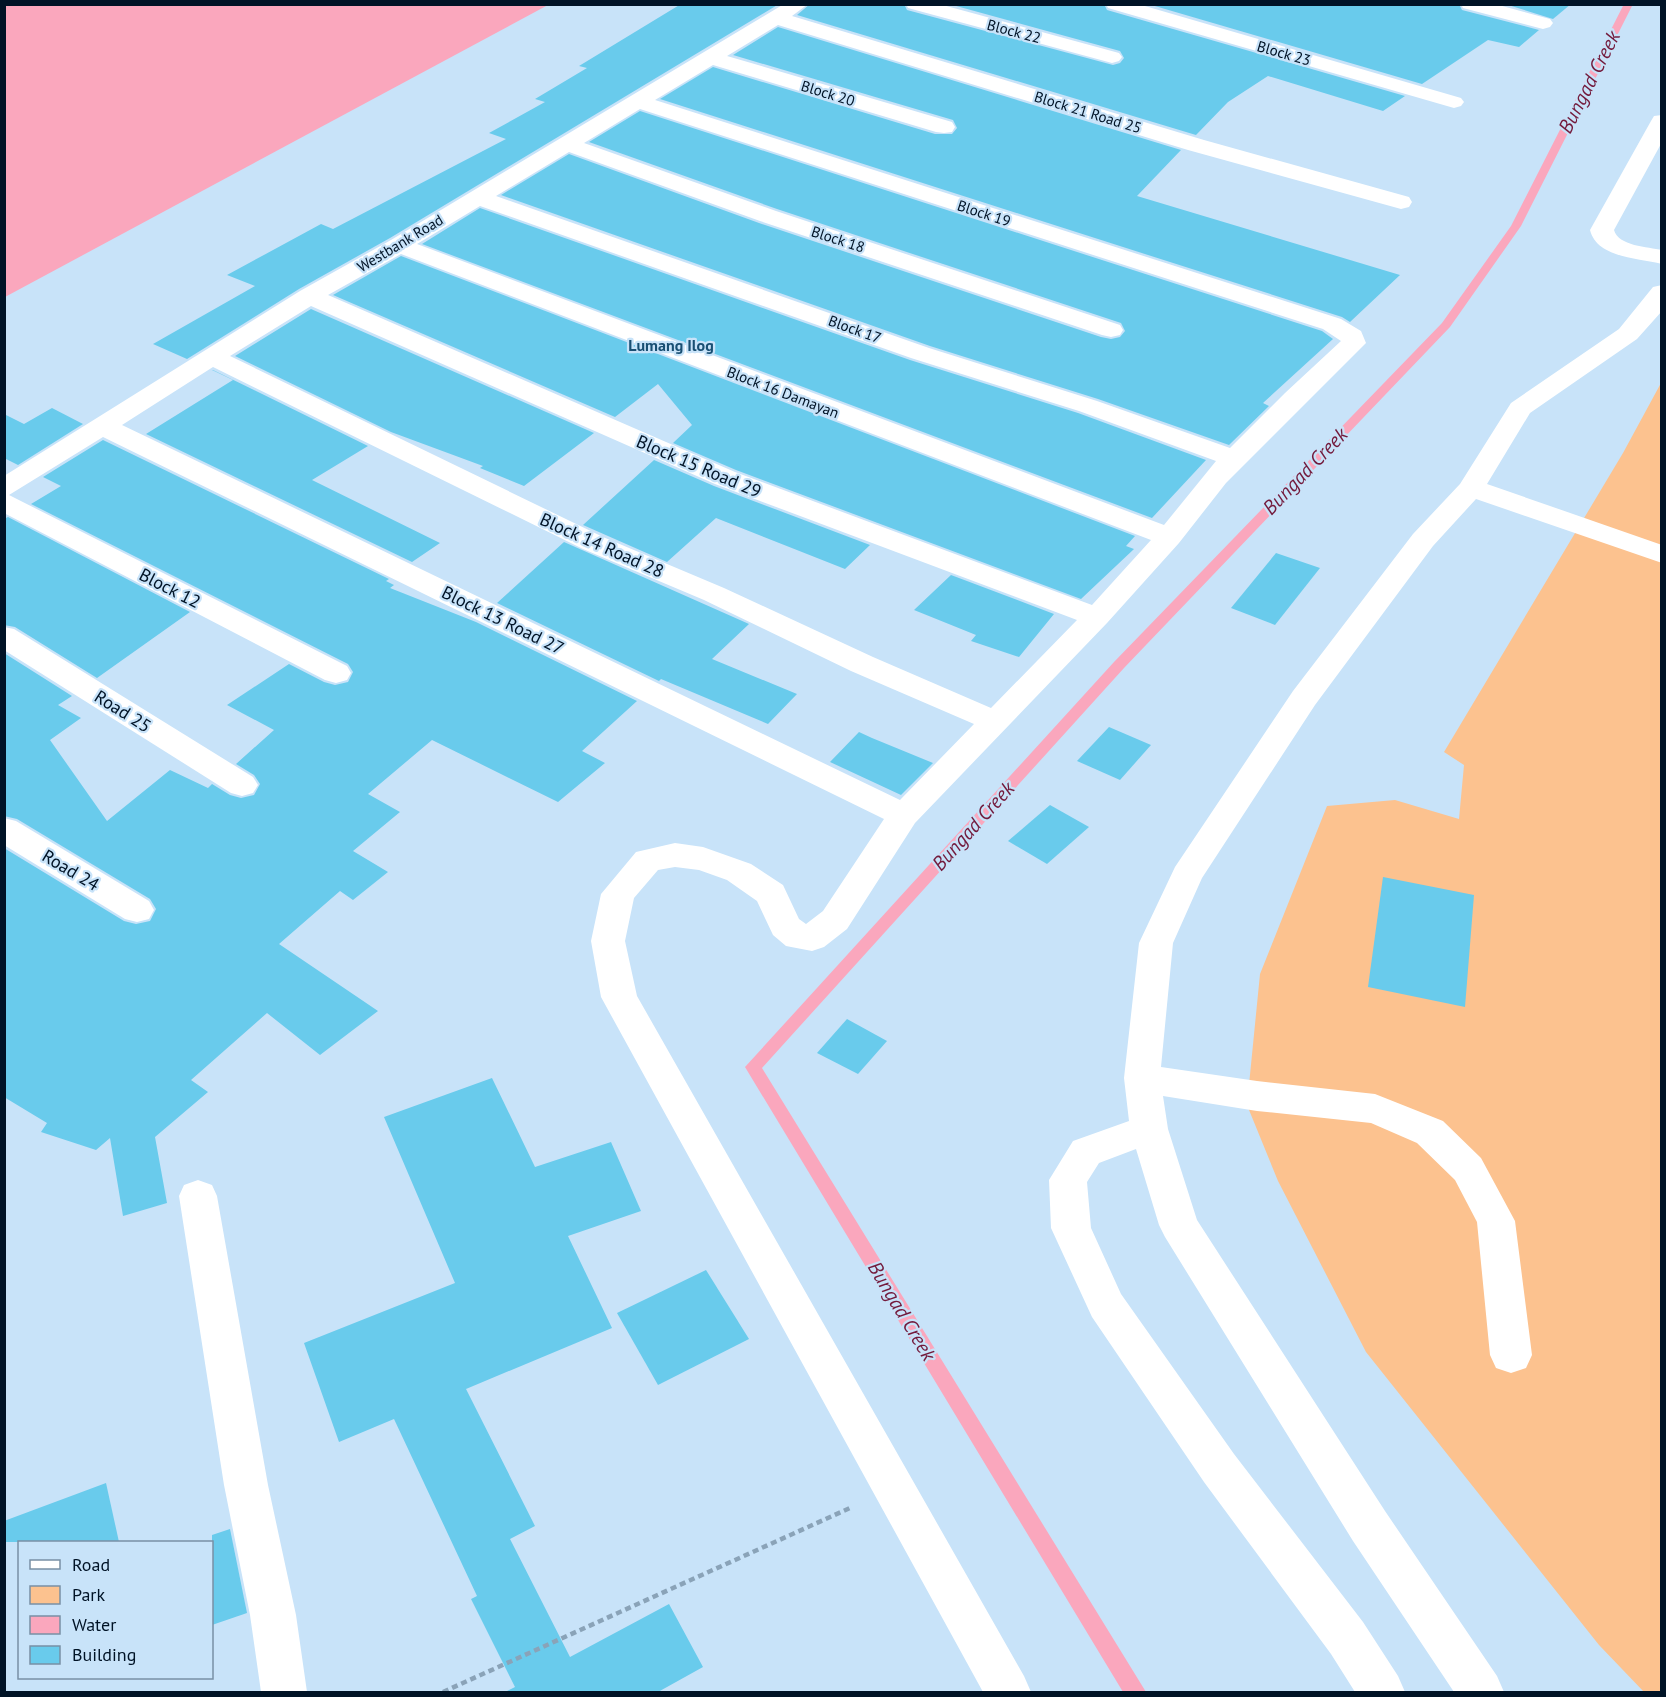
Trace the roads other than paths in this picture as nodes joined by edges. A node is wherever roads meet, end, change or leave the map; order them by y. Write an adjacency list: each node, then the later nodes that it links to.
1 (799, 4): 5 (street, Westbank Road)
2 (915, 4): 7 (street, Block 22)
3 (1115, 4): 10 (street, Block 23)
4 (1470, 4): 6 (street)
5 (777, 18): 8 (street, Westbank Road); 15 (street, Block 21 Road 25)
6 (1543, 23)
7 (1112, 57)
8 (712, 58): 9 (street, Westbank Road); 12 (street, Block 20)
9 (637, 101): 13 (street, Westbank Road); 23 (street, Block 19)
10 (1454, 102)
11 (1662, 121): 17 (street)
12 (944, 127)
13 (568, 144): 14 (street, Westbank Road); 20 (street, Block 18)
14 (476, 197): 16 (street, Westbank Road); 23 (street, Block 17)
15 (1401, 202)
16 (399, 245): 19 (street, Westbank Road); 27 (street, Block 16 Damayan)
17 (1662, 257)
18 (1662, 292): 25 (street)
19 (309, 296): 21 (street, Westbank Road); 29 (street, Block 15 Road 29)
20 (1111, 330)
21 (212, 357): 22 (street, Westbank Road); 32 (street, Block 14 Road 28)
22 (102, 426): 24 (street, Westbank Road); 34 (street, Block 13 Road 27)
23 (1235, 459): 27 (street)
24 (4, 488)
25 (1471, 488): 28 (street); 37 (street)
26 (4, 502): 31 (street, Block 12)
27 (1169, 537): 29 (street)
28 (1662, 555)
29 (1097, 617): 32 (street)
30 (4, 636): 33 (street, Road 25)
31 (336, 673)
32 (996, 722): 34 (street)
33 (242, 785)
34 (904, 815): 42 (street)
35 (4, 829): 36 (street, Road 24)
36 (137, 910)
37 (1142, 1078): 38 (street); 40 (street)
38 (1149, 1129): 43 (street); 44 (street)
39 (198, 1196): 41 (street)
40 (1511, 1354)
41 (284, 1692)
42 (1008, 1692)
43 (1382, 1692)
44 (1481, 1692)

